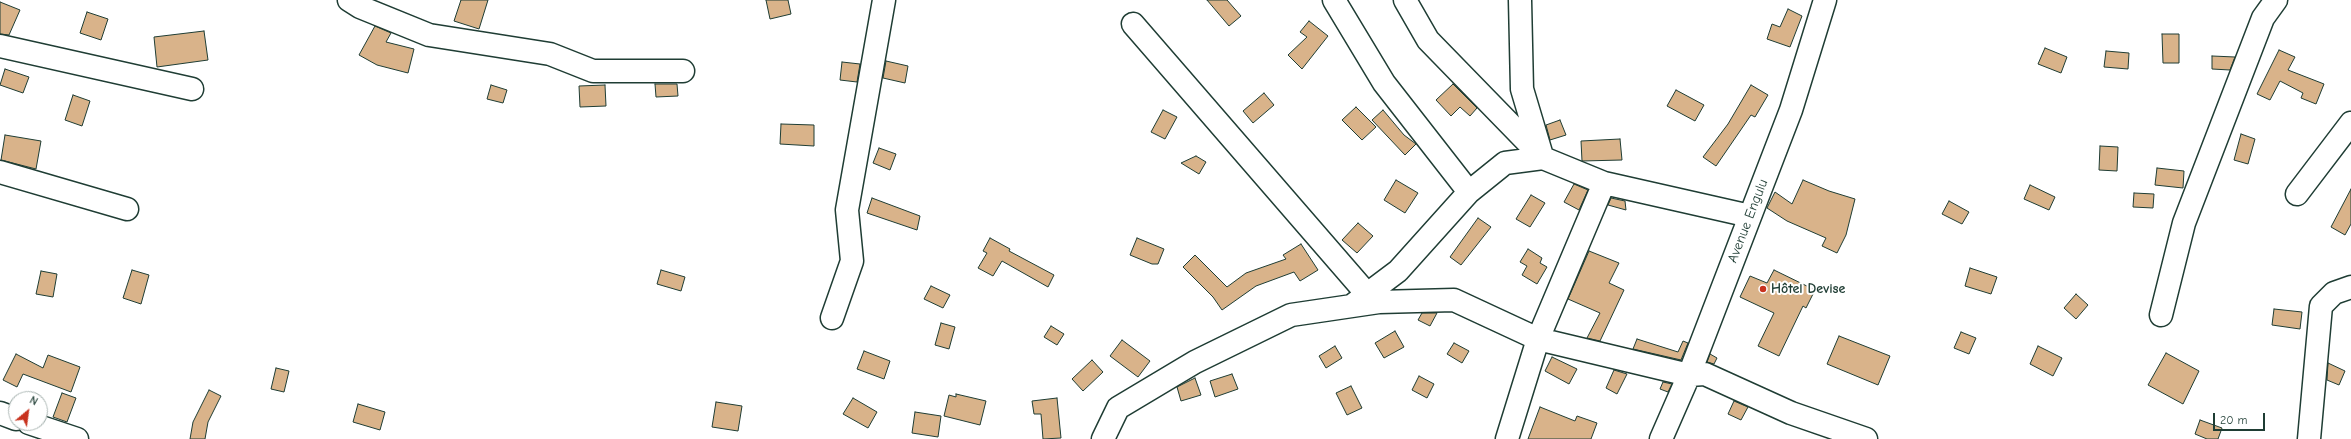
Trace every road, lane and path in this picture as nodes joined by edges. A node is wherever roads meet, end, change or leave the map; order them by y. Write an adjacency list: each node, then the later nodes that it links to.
1 (349, 0): 10 (street)
2 (884, 0): 23 (street)
3 (1334, 0): 16 (street)
4 (1406, 0): 13 (street)
5 (1520, 0): 13 (street)
6 (1825, 0): 19 (street, Avenue Engulu)
7 (2276, 0): 22 (street)
8 (1133, 24): 21 (street)
9 (0, 46): 11 (street)
10 (683, 71)
11 (192, 89)
12 (2351, 123): 17 (street)
13 (1543, 158): 15 (street); 16 (street)
14 (0, 172): 18 (street)
15 (1604, 183): 19 (street); 24 (street)
16 (1469, 192): 21 (street)
17 (2297, 194)
18 (127, 209)
19 (1750, 216): 25 (street, Avenue Engulu)
20 (2351, 287): 32 (street)
21 (1359, 300): 24 (street); 28 (street)
22 (2161, 315)
23 (832, 318)
24 (1538, 339): 25 (street); 29 (street)
25 (1689, 375): 30 (street, Avenue Engulu); 31 (street)
26 (48, 429): 27 (street)
27 (76, 439)
28 (1103, 439)
29 (1507, 439)
30 (1661, 439)
31 (1866, 439)
32 (2309, 439)

